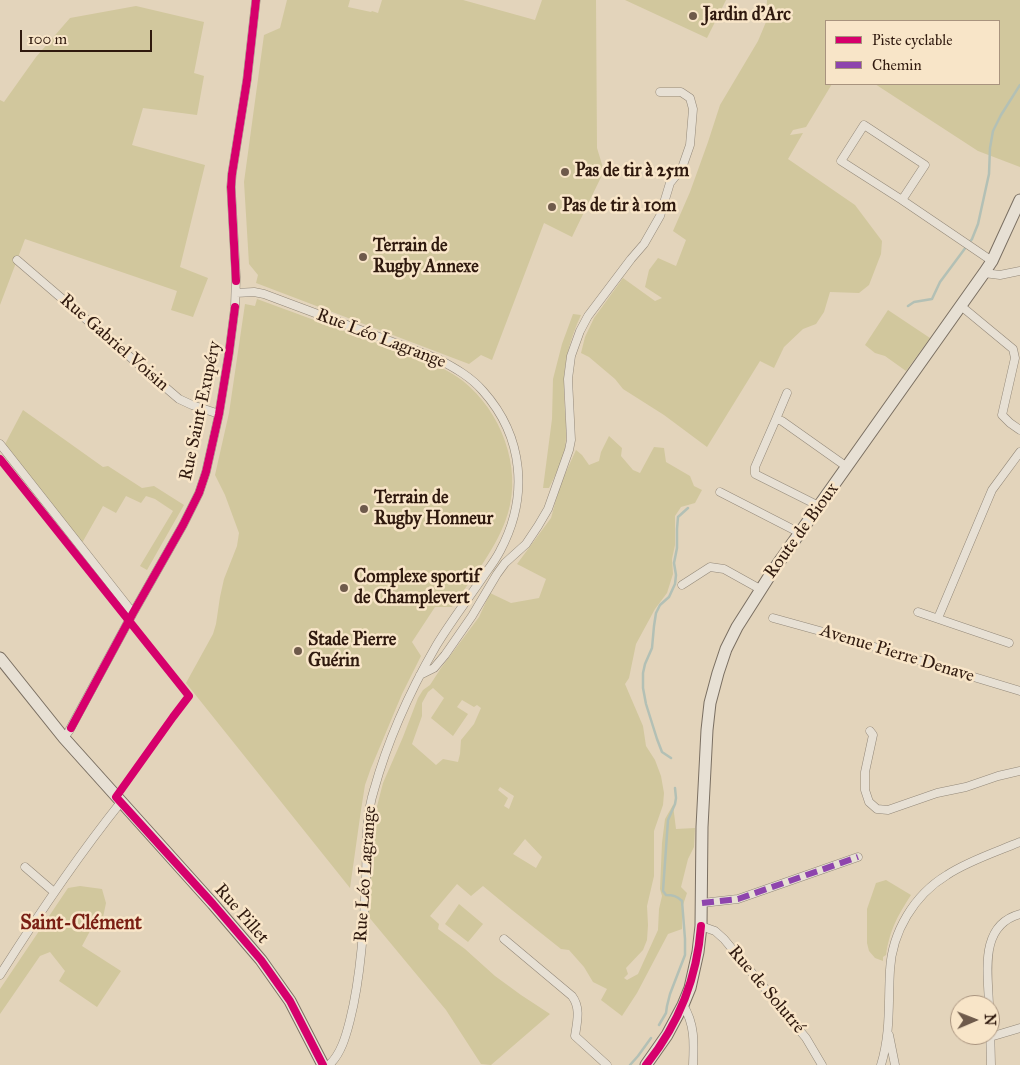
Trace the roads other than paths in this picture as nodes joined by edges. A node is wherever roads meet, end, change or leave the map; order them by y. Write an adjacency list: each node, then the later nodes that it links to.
1 (256, 0): 9 (street, Rue Saint-Exupéry)
2 (660, 92): 29 (street)
3 (902, 200): 3 (street); 6 (street)
4 (1020, 200): 6 (main road, Route de Bioux)
5 (17, 260): 12 (street, Rue Gabriel Voisin)
6 (992, 261): 8 (main road, Route de Bioux)
7 (1020, 271): 8 (street)
8 (984, 273): 10 (main road, Route de Bioux)
9 (236, 293): 12 (street, Rue Saint-Exupéry); 29 (street, Rue Léo Lagrange)
10 (961, 306): 14 (street); 17 (main road, Route de Bioux)
11 (787, 393): 13 (street)
12 (218, 414): 24 (street, Rue Saint-Exupéry)
13 (776, 419): 17 (street); 19 (street)
14 (1020, 430)
15 (0, 444): 24 (street)
16 (1020, 452): 26 (street)
17 (847, 467): 19 (main road, Route de Bioux)
18 (720, 492): 20 (street)
19 (819, 506): 20 (main road, Route de Bioux)
20 (800, 532): 22 (main road, Route de Bioux)
21 (682, 585): 22 (street)
22 (760, 589): 39 (main road, Route de Bioux)
23 (918, 612): 26 (street)
24 (133, 613): 32 (street, Rue Saint-Exupéry)
25 (773, 618): 30 (street, Avenue Pierre Denave)
26 (938, 618): 27 (street)
27 (1009, 643)
28 (0, 658): 32 (main road, Rue Pillet)
29 (420, 675): 51 (street, Rue Léo Lagrange)
30 (1020, 692)
31 (870, 731): 33 (street)
32 (64, 738): 34 (main road, Rue Pillet)
33 (1020, 771)
34 (121, 802): 38 (street); 50 (main road, Rue Pillet)
35 (1020, 842): 47 (street)
36 (858, 857): 39 (street)
37 (25, 867): 38 (street)
38 (54, 892): 43 (street)
39 (702, 903): 41 (main road, Route de Bioux)
40 (1020, 914): 44 (street)
41 (701, 926): 45 (main road, Route de Bioux); 55 (street, Rue de Solutré)
42 (504, 939): 52 (street)
43 (0, 975)
44 (989, 995)
45 (683, 1005): 53 (main road, Route de Bioux); 54 (street)
46 (1020, 1028): 48 (street)
47 (888, 1031): 56 (street); 57 (street)
48 (1000, 1034)
49 (990, 1045): 58 (street)
50 (322, 1065)
51 (329, 1065)
52 (607, 1065)
53 (646, 1065)
54 (692, 1065)
55 (822, 1065)
56 (881, 1065)
57 (895, 1065)
58 (991, 1065)

